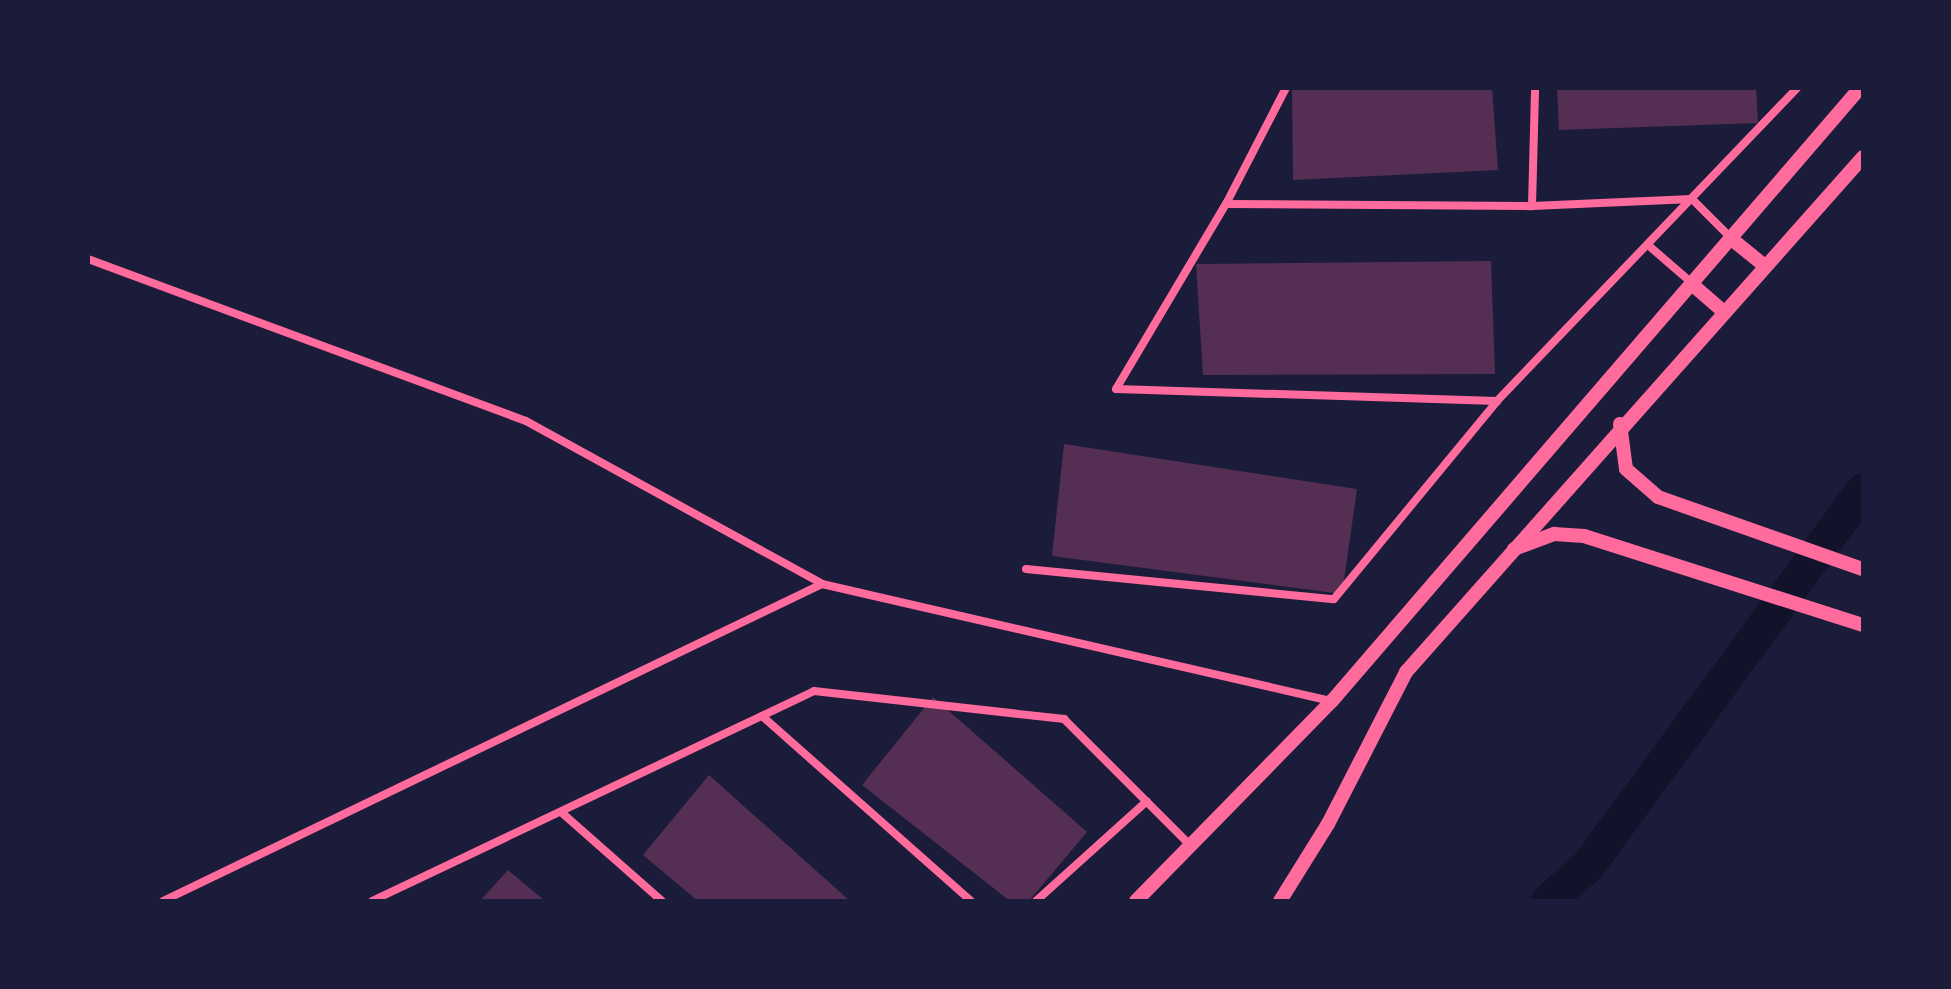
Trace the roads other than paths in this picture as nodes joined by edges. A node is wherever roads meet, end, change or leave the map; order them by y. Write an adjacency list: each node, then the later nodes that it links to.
1 (1286, 88): 7 (street)
2 (1535, 88): 8 (street)
3 (1797, 88): 6 (street)
4 (1860, 88): 9 (street)
5 (1863, 157): 12 (street)
6 (1692, 199): 8 (street); 9 (street); 10 (street)
7 (1226, 204): 8 (street); 15 (street)
8 (1532, 206)
9 (1734, 241): 12 (street); 13 (street)
10 (1648, 245): 13 (street); 15 (street)
11 (88, 259): 20 (street)
12 (1764, 265): 14 (street)
13 (1694, 286): 14 (street); 22 (street)
14 (1722, 310): 16 (street)
15 (1497, 401): 18 (street)
16 (1620, 424): 17 (street); 19 (street)
17 (1510, 550): 21 (street); 33 (street)
18 (1026, 569)
19 (1863, 569)
20 (822, 584): 22 (street); 27 (street)
21 (1863, 625)
22 (1332, 701): 26 (street)
23 (762, 716): 24 (street); 25 (street); 30 (street)
24 (1147, 801): 26 (street); 31 (street)
25 (561, 812): 28 (street); 29 (street)
26 (1190, 845): 32 (street)
27 (163, 901)
28 (372, 901)
29 (662, 901)
30 (971, 901)
31 (1036, 901)
32 (1136, 901)
33 (1280, 901)

